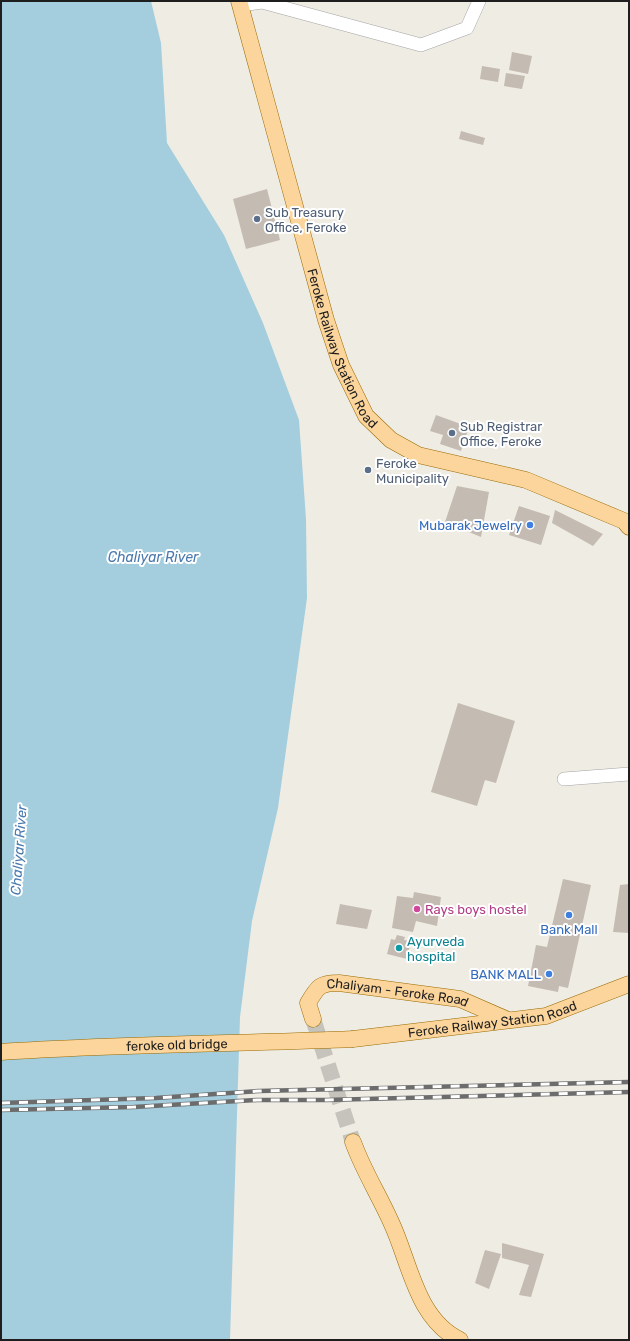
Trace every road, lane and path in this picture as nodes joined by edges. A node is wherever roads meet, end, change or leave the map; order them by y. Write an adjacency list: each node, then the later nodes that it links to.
1 (479, 1): 2 (street)
2 (240, 3): 3 (main road, Feroke Railway Station Road)
3 (629, 527)
4 (629, 774): 5 (street)
5 (564, 779)
6 (629, 984): 8 (main road, Feroke Railway Station Road)
7 (313, 1019): 8 (main road, Chaliyam - Feroke Road)
8 (508, 1020): 9 (main road, Feroke Railway Station Road)
9 (353, 1039): 10 (main road, feroke old bridge, bridge)
10 (1, 1052)
11 (353, 1142): 12 (main road)
12 (460, 1340)

